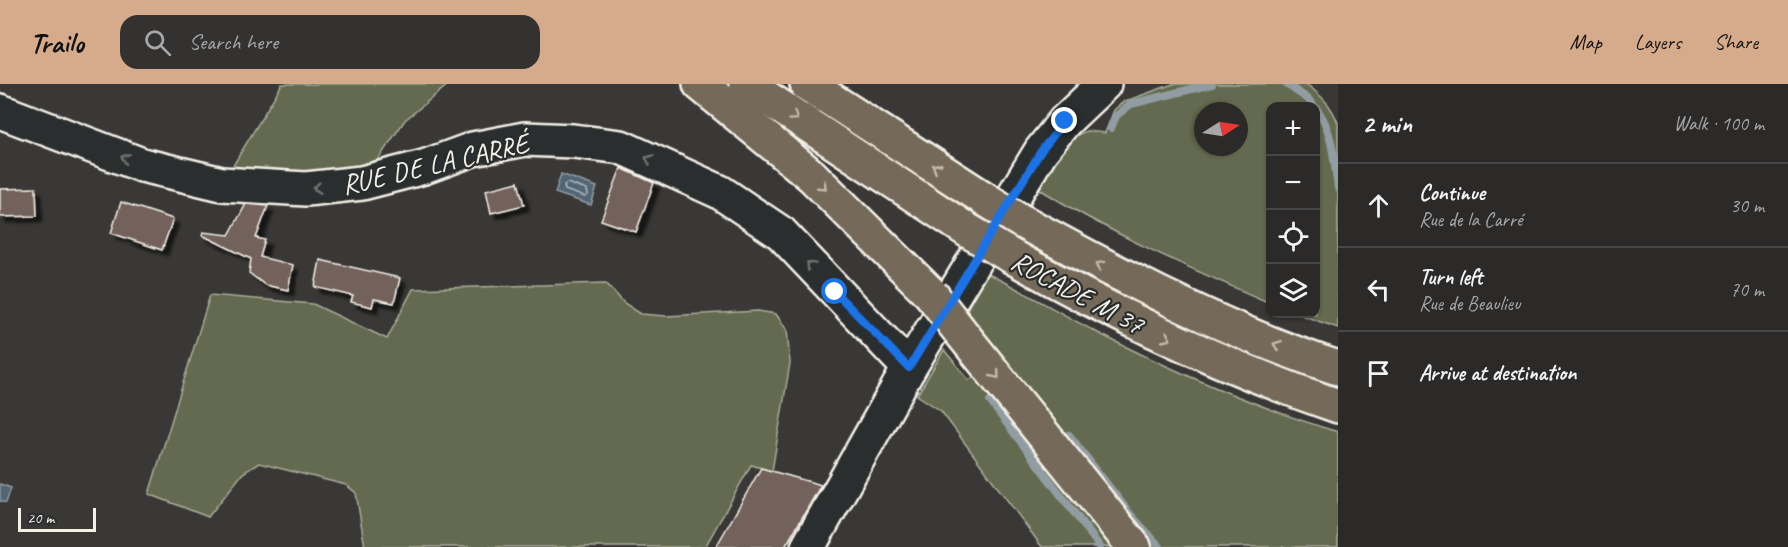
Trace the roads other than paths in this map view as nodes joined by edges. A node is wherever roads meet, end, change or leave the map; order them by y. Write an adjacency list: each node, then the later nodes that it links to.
1 (700, 84): 10 (highway, one-way to 10, bridge)
2 (746, 84): 8 (highway, ROCADE M 37, one-way to 8, bridge)
3 (807, 84): 6 (highway, ROCADE M 37, one-way to 3, bridge)
4 (1104, 84): 7 (street)
5 (0, 111): 7 (street, RUE DE LA CARRÉ, one-way to 5)
6 (1335, 367)
7 (909, 368): 9 (street)
8 (1337, 406)
9 (808, 547)
10 (1134, 547)

